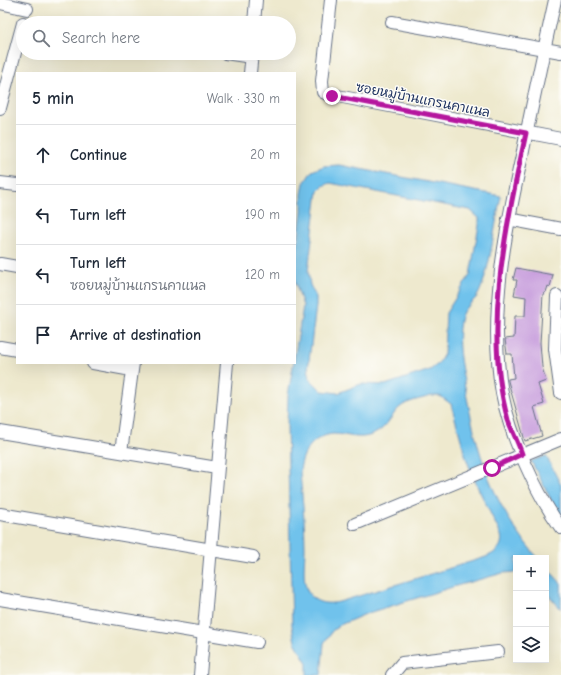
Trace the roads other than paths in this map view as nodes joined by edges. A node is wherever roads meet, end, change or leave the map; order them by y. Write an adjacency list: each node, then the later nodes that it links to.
1 (256, 0): 7 (street)
2 (331, 0): 16 (street, ซอยหมู่บ้านแกรนคาแนล)
3 (555, 0): 10 (street)
4 (0, 3): 5 (street)
5 (28, 4): 6 (street)
6 (25, 16)
7 (255, 16)
8 (392, 22): 10 (street)
9 (16, 44): 14 (street)
10 (545, 48): 11 (street); 16 (street)
11 (561, 52)
12 (251, 60): 13 (street)
13 (250, 72)
14 (4, 80): 15 (street)
15 (0, 108)
16 (526, 133): 17 (street, ซอยหมู่บ้านแกรนคาแนล); 20 (street)
17 (561, 139)
18 (0, 183): 19 (street)
19 (16, 186)
20 (508, 219): 21 (street); 34 (street)
21 (561, 229)
22 (0, 264): 23 (street)
23 (16, 267)
24 (557, 296): 30 (street)
25 (0, 347): 26 (street)
26 (16, 350)
27 (106, 364): 29 (street)
28 (227, 364): 35 (street)
29 (132, 366): 33 (street)
30 (561, 393)
31 (0, 432): 33 (street)
32 (561, 439): 34 (street)
33 (121, 452): 35 (street)
34 (522, 454): 37 (street); 38 (street)
35 (217, 468): 39 (street)
36 (0, 514): 39 (street)
37 (355, 524)
38 (561, 528)
39 (210, 549): 40 (street); 42 (street)
40 (253, 557)
41 (0, 599): 42 (street)
42 (203, 633): 43 (street); 45 (street)
43 (257, 642)
44 (498, 652): 46 (street)
45 (200, 675)
46 (392, 675)

